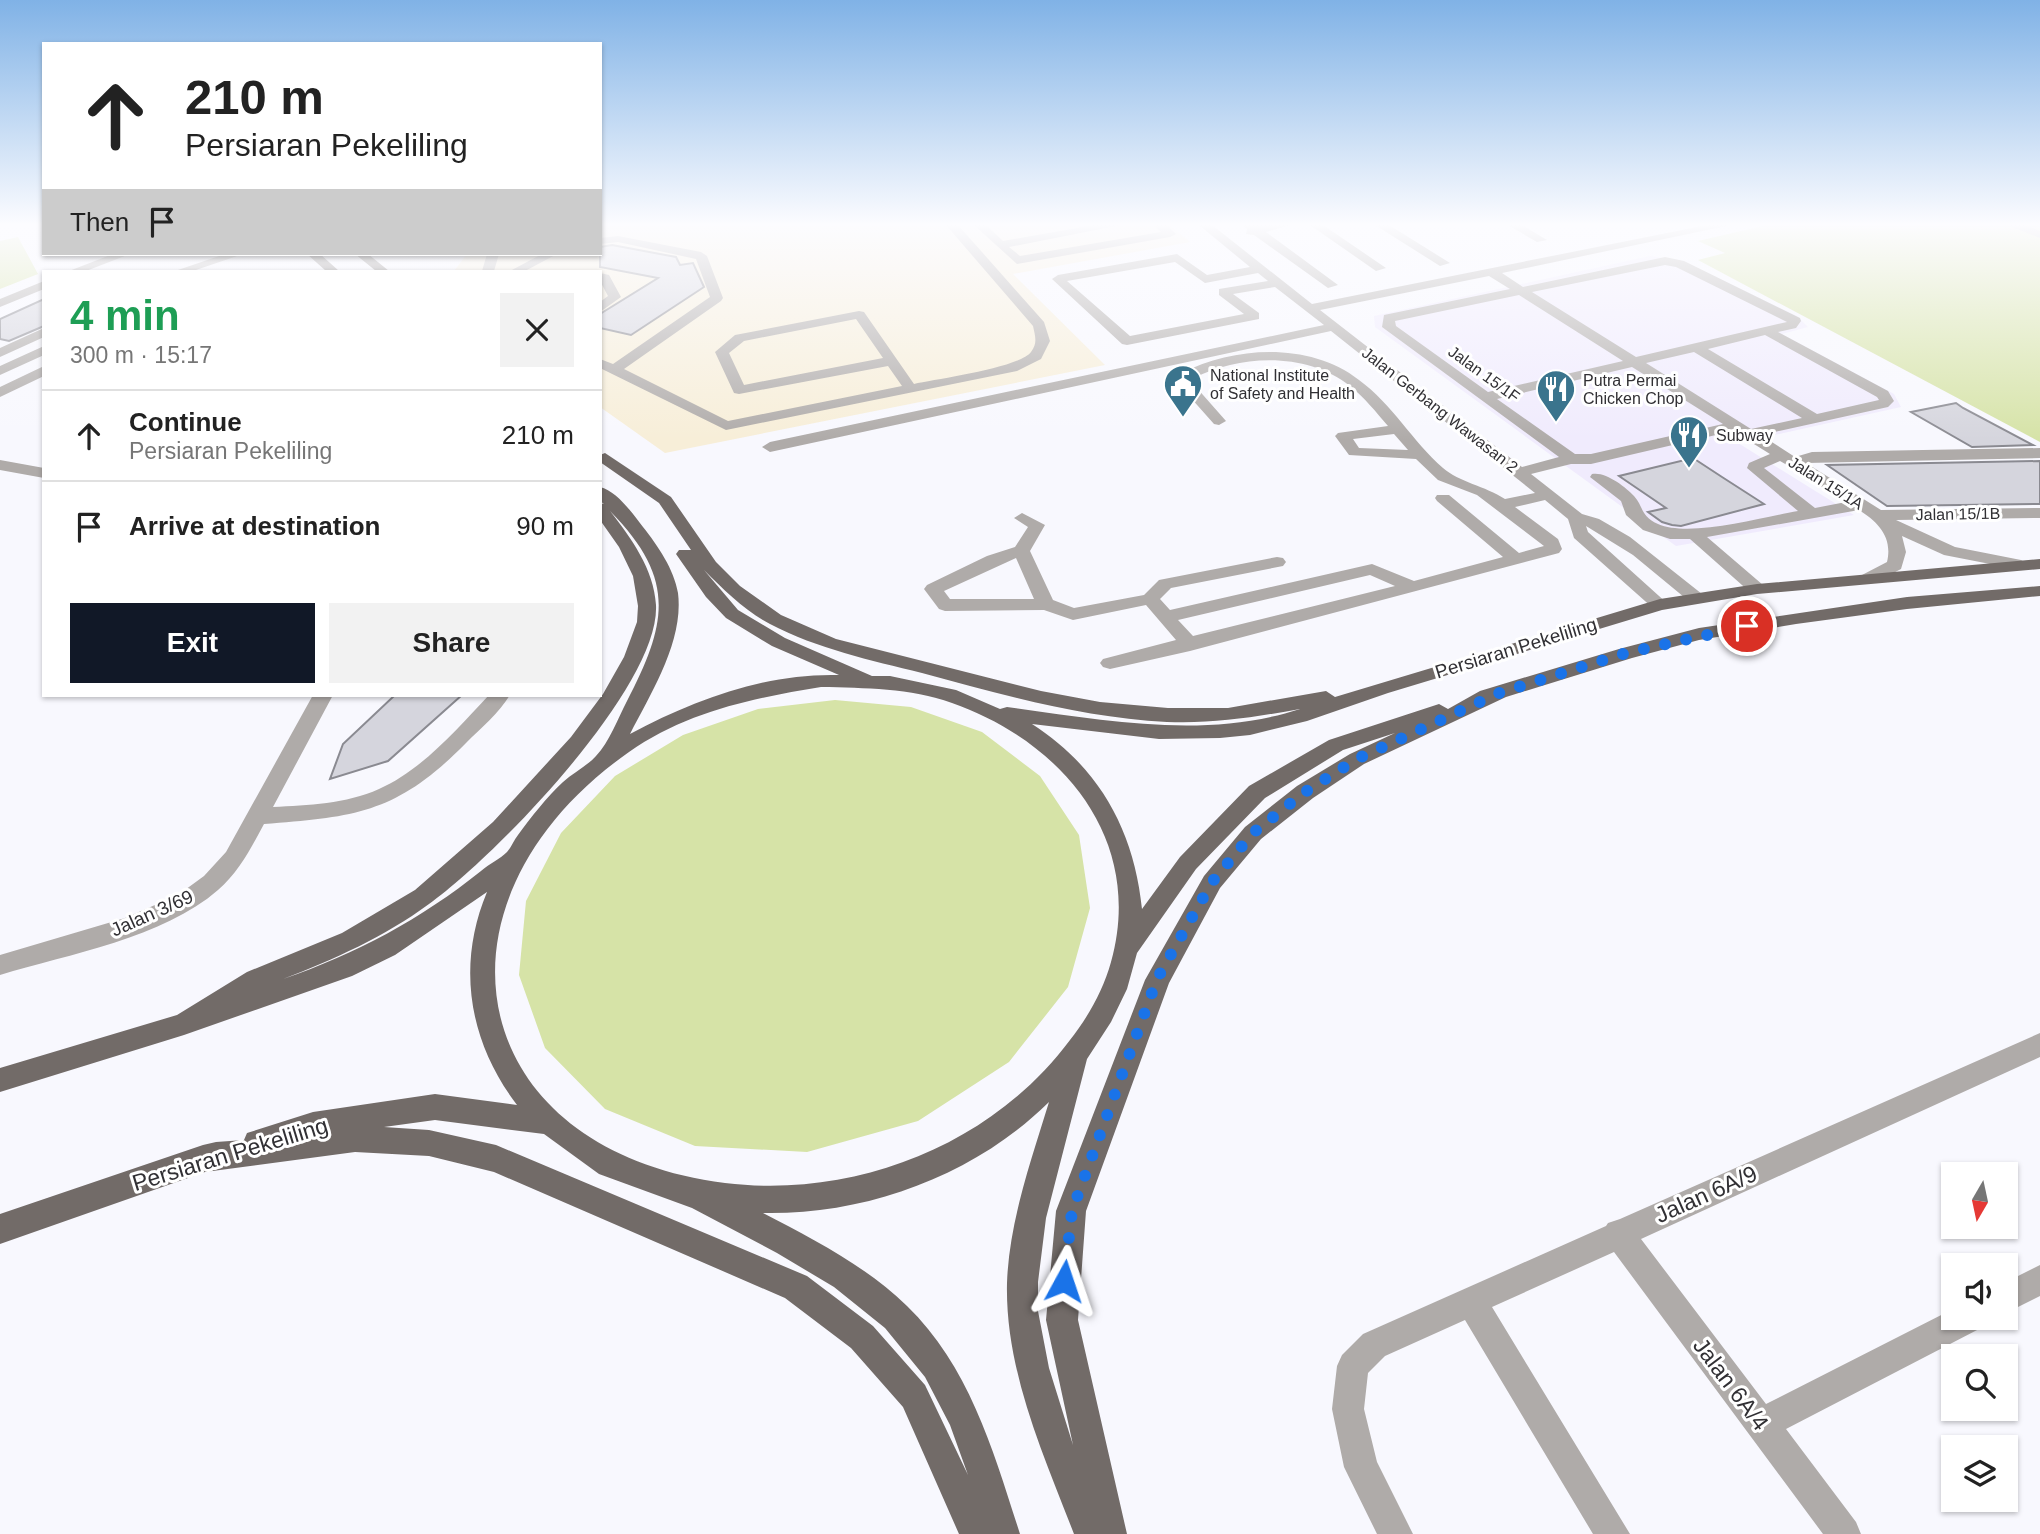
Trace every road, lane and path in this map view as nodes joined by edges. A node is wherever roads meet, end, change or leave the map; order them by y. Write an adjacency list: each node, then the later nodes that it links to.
1 (716, 297): 22 (street)
2 (1014, 297): 25 (street)
3 (1078, 297): 4 (street)
4 (1229, 297)
5 (1295, 297): 10 (street, Jalan Gerbang Wawasan 2)
6 (1368, 297): 10 (street)
7 (1487, 297): 27 (street, Jalan 15/1F)
8 (1529, 297): 20 (street, Jalan 15/1A)
9 (1748, 297): 12 (street)
10 (1311, 308): 11 (street, Jalan Gerbang Wawasan 2)
11 (1334, 327): 14 (street); 42 (street, Jalan Gerbang Wawasan 2)
12 (1767, 331): 15 (street); 29 (street)
13 (42, 333): 17 (street)
14 (1232, 347): 18 (street); 34 (street)
15 (1696, 348): 20 (street); 29 (street)
16 (42, 352): 24 (street)
17 (0, 353)
18 (1243, 358): 30 (street); 32 (street)
19 (891, 361): 25 (street); 28 (street); 28 (street)
20 (1635, 363): 27 (street); 31 (street, Jalan 15/1A)
21 (602, 364): 22 (street)
22 (614, 370): 28 (street)
23 (42, 371): 26 (street)
24 (0, 372)
25 (911, 389): 28 (street)
26 (0, 393)
27 (1486, 397): 39 (street, Jalan 15/1F)
28 (749, 405)
29 (1815, 419): 33 (street)
30 (1219, 421)
31 (1734, 426): 33 (street, Jalan 15/1A); 39 (street)
32 (1398, 429): 36 (street); 36 (street)
33 (1748, 434): 38 (street, Jalan 15/1A)
34 (770, 447)
35 (2040, 453): 38 (street)
36 (1422, 455): 47 (street)
37 (603, 456): 74 (main road); 75 (main road)
38 (1786, 458): 48 (street, Jalan 15/1A); 51 (street)
39 (1571, 459): 42 (street)
40 (0, 465): 41 (street)
41 (42, 472)
42 (1519, 472): 45 (street, Jalan Gerbang Wawasan 2)
43 (1598, 477): 55 (street)
44 (602, 494): 80 (main road)
45 (1548, 495): 47 (street); 53 (street, Jalan Gerbang Wawasan 2)
46 (1443, 498): 59 (street)
47 (1500, 505): 59 (street)
48 (1860, 505): 51 (street); 52 (street, Jalan 15/1A)
49 (602, 511): 85 (main road)
50 (2040, 513): 52 (street, Jalan 15/1B)
51 (1812, 514): 57 (street)
52 (1876, 515): 62 (street, Jalan 15/1A); 63 (street, Jalan 15/1A)
53 (1576, 517): 56 (street, Jalan Gerbang Wawasan 2); 70 (street, Jalan Gerbang Wawasan 2)
54 (1022, 518): 58 (street)
55 (1648, 526): 56 (street); 57 (street)
56 (1612, 532): 67 (street, Jalan Gerbang Wawasan 2)
57 (1694, 534): 65 (street)
58 (1021, 551): 69 (street); 69 (street)
59 (1516, 559): 64 (street)
60 (1278, 562): 68 (street)
61 (2040, 564): 62 (main road, Persiaran Pekeliling)
62 (2021, 565): 63 (main road, Persiaran Pekeliling)
63 (1868, 579): 65 (main road, Persiaran Pekeliling)
64 (1412, 587): 71 (street); 72 (street)
65 (1757, 589): 67 (main road, Persiaran Pekeliling)
66 (2038, 593): 76 (main road, Persiaran Pekeliling)
67 (1696, 598): 70 (main road, Persiaran Pekeliling)
68 (1150, 599): 69 (street); 71 (street)
69 (1046, 604)
70 (1660, 605): 75 (main road, Persiaran Pekeliling)
71 (1166, 617): 72 (street)
72 (1190, 645): 73 (street)
73 (1110, 663)
74 (870, 681): 79 (main road); 80 (main road)
75 (1379, 689): 79 (main road, Persiaran Pekeliling)
76 (1499, 693): 83 (main road, Persiaran Pekeliling); 102 (main road)
77 (322, 697): 81 (street, Jalan 3/69)
78 (498, 697): 81 (street)
79 (998, 713): 83 (main road)
80 (607, 756): 82 (main road)
81 (258, 816): 84 (street, Jalan 3/69)
82 (514, 857): 85 (main road); 89 (main road)
83 (1127, 949): 87 (main road)
84 (0, 964)
85 (184, 1024): 88 (main road)
86 (2040, 1045): 93 (street, Jalan 6A/9)
87 (1076, 1056): 91 (main road); 101 (main road)
88 (0, 1080)
89 (549, 1122): 90 (main road, Persiaran Pekeliling); 91 (main road)
90 (203, 1159): 92 (main road, Persiaran Pekeliling); 99 (main road)
91 (688, 1191): 100 (main road)
92 (0, 1229)
93 (1618, 1233): 96 (street, Jalan 6A/9); 98 (street, Jalan 6A/4)
94 (2040, 1280): 95 (street)
95 (2018, 1292)
96 (1471, 1301): 103 (street, Jalan 6A/9); 104 (street)
97 (1945, 1330): 98 (street)
98 (1761, 1424): 105 (street, Jalan 6A/4)
99 (977, 1534)
100 (1003, 1534)
101 (1091, 1534)
102 (1111, 1534)
103 (1396, 1534)
104 (1613, 1534)
105 (1844, 1534)

